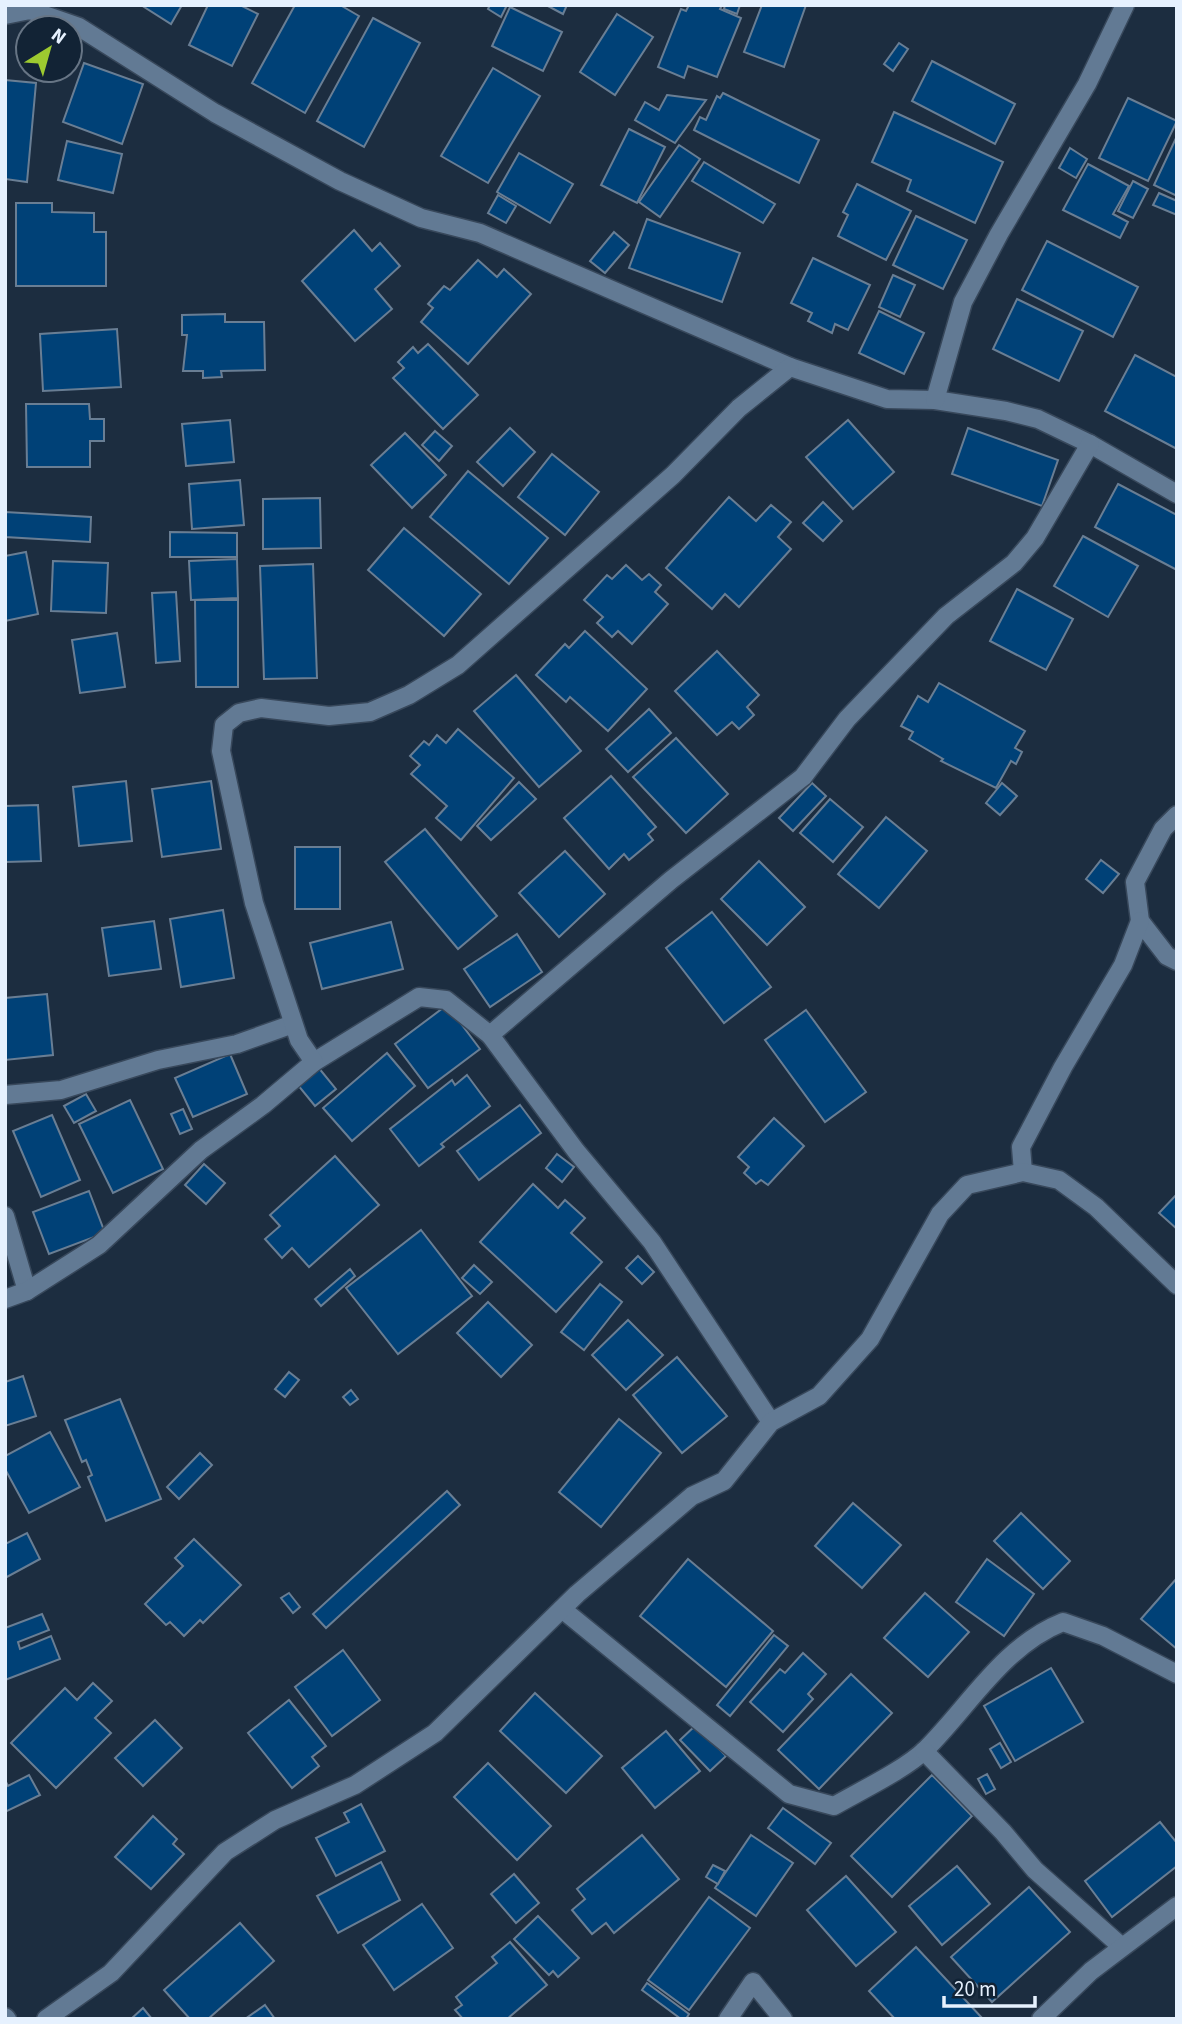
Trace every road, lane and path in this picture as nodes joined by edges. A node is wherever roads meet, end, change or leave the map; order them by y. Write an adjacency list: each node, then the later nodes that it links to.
1 (1125, 5): 4 (street)
2 (5, 15): 3 (street)
3 (790, 367): 4 (street); 10 (street)
4 (935, 400): 5 (street)
5 (1090, 444): 6 (street); 11 (street)
6 (1177, 495)
7 (1177, 815): 8 (street)
8 (1140, 921): 9 (street); 14 (street)
9 (1177, 961)
10 (293, 1024): 12 (street); 13 (street)
11 (490, 1035): 12 (street); 19 (street)
12 (314, 1062): 17 (street)
13 (5, 1096)
14 (1023, 1172): 16 (street); 19 (street)
15 (5, 1216): 17 (street)
16 (1177, 1286)
17 (27, 1291): 18 (street)
18 (5, 1299)
19 (771, 1422): 20 (street)
20 (562, 1609): 22 (street); 25 (street)
21 (1177, 1674): 22 (street)
22 (924, 1751): 24 (street)
23 (1177, 1906): 24 (street)
24 (1122, 1947): 28 (street)
25 (46, 2019)
26 (728, 2019): 27 (street)
27 (783, 2019)
28 (1041, 2019)

